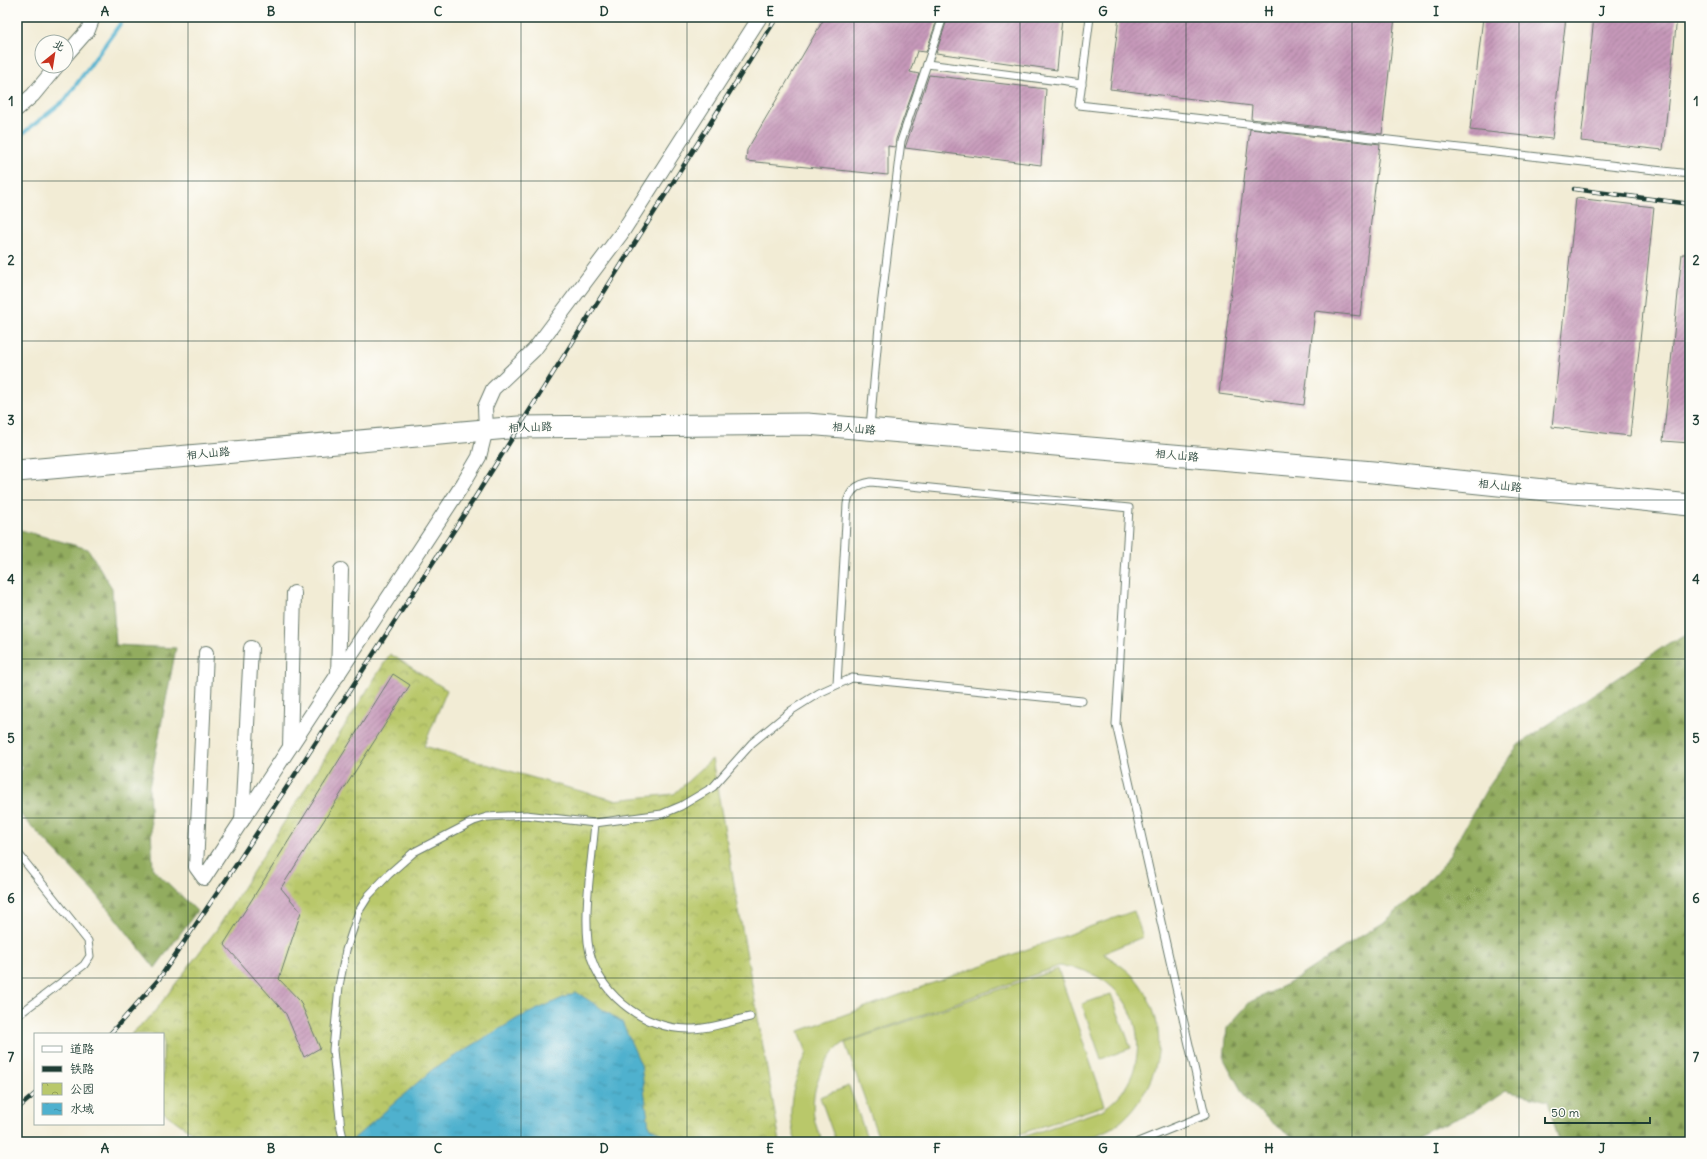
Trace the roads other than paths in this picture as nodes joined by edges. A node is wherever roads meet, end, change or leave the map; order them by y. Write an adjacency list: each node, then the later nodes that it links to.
1 (93, 17): 5 (street)
2 (760, 17): 12 (street)
3 (943, 17): 6 (lane)
4 (1090, 17): 8 (lane)
5 (74, 46)
6 (927, 64): 8 (lane); 11 (lane)
7 (50, 74): 9 (street)
8 (1082, 84): 10 (lane)
9 (17, 109)
10 (1690, 174)
11 (870, 429): 12 (street, 相人山路); 14 (street, 相人山路)
12 (486, 430): 13 (street, 相人山路); 19 (street)
13 (17, 471)
14 (1690, 505)
15 (341, 570): 19 (street)
16 (294, 593): 22 (street)
17 (251, 648): 23 (street)
18 (206, 653): 23 (street)
19 (338, 675): 22 (street)
20 (837, 684): 21 (lane); 24 (lane); 29 (lane)
21 (1082, 701)
22 (290, 747): 23 (street)
23 (242, 821)
24 (595, 823): 27 (lane); 28 (lane)
25 (17, 852): 26 (lane)
26 (17, 1016)
27 (750, 1017)
28 (344, 1142)
29 (1138, 1142)

